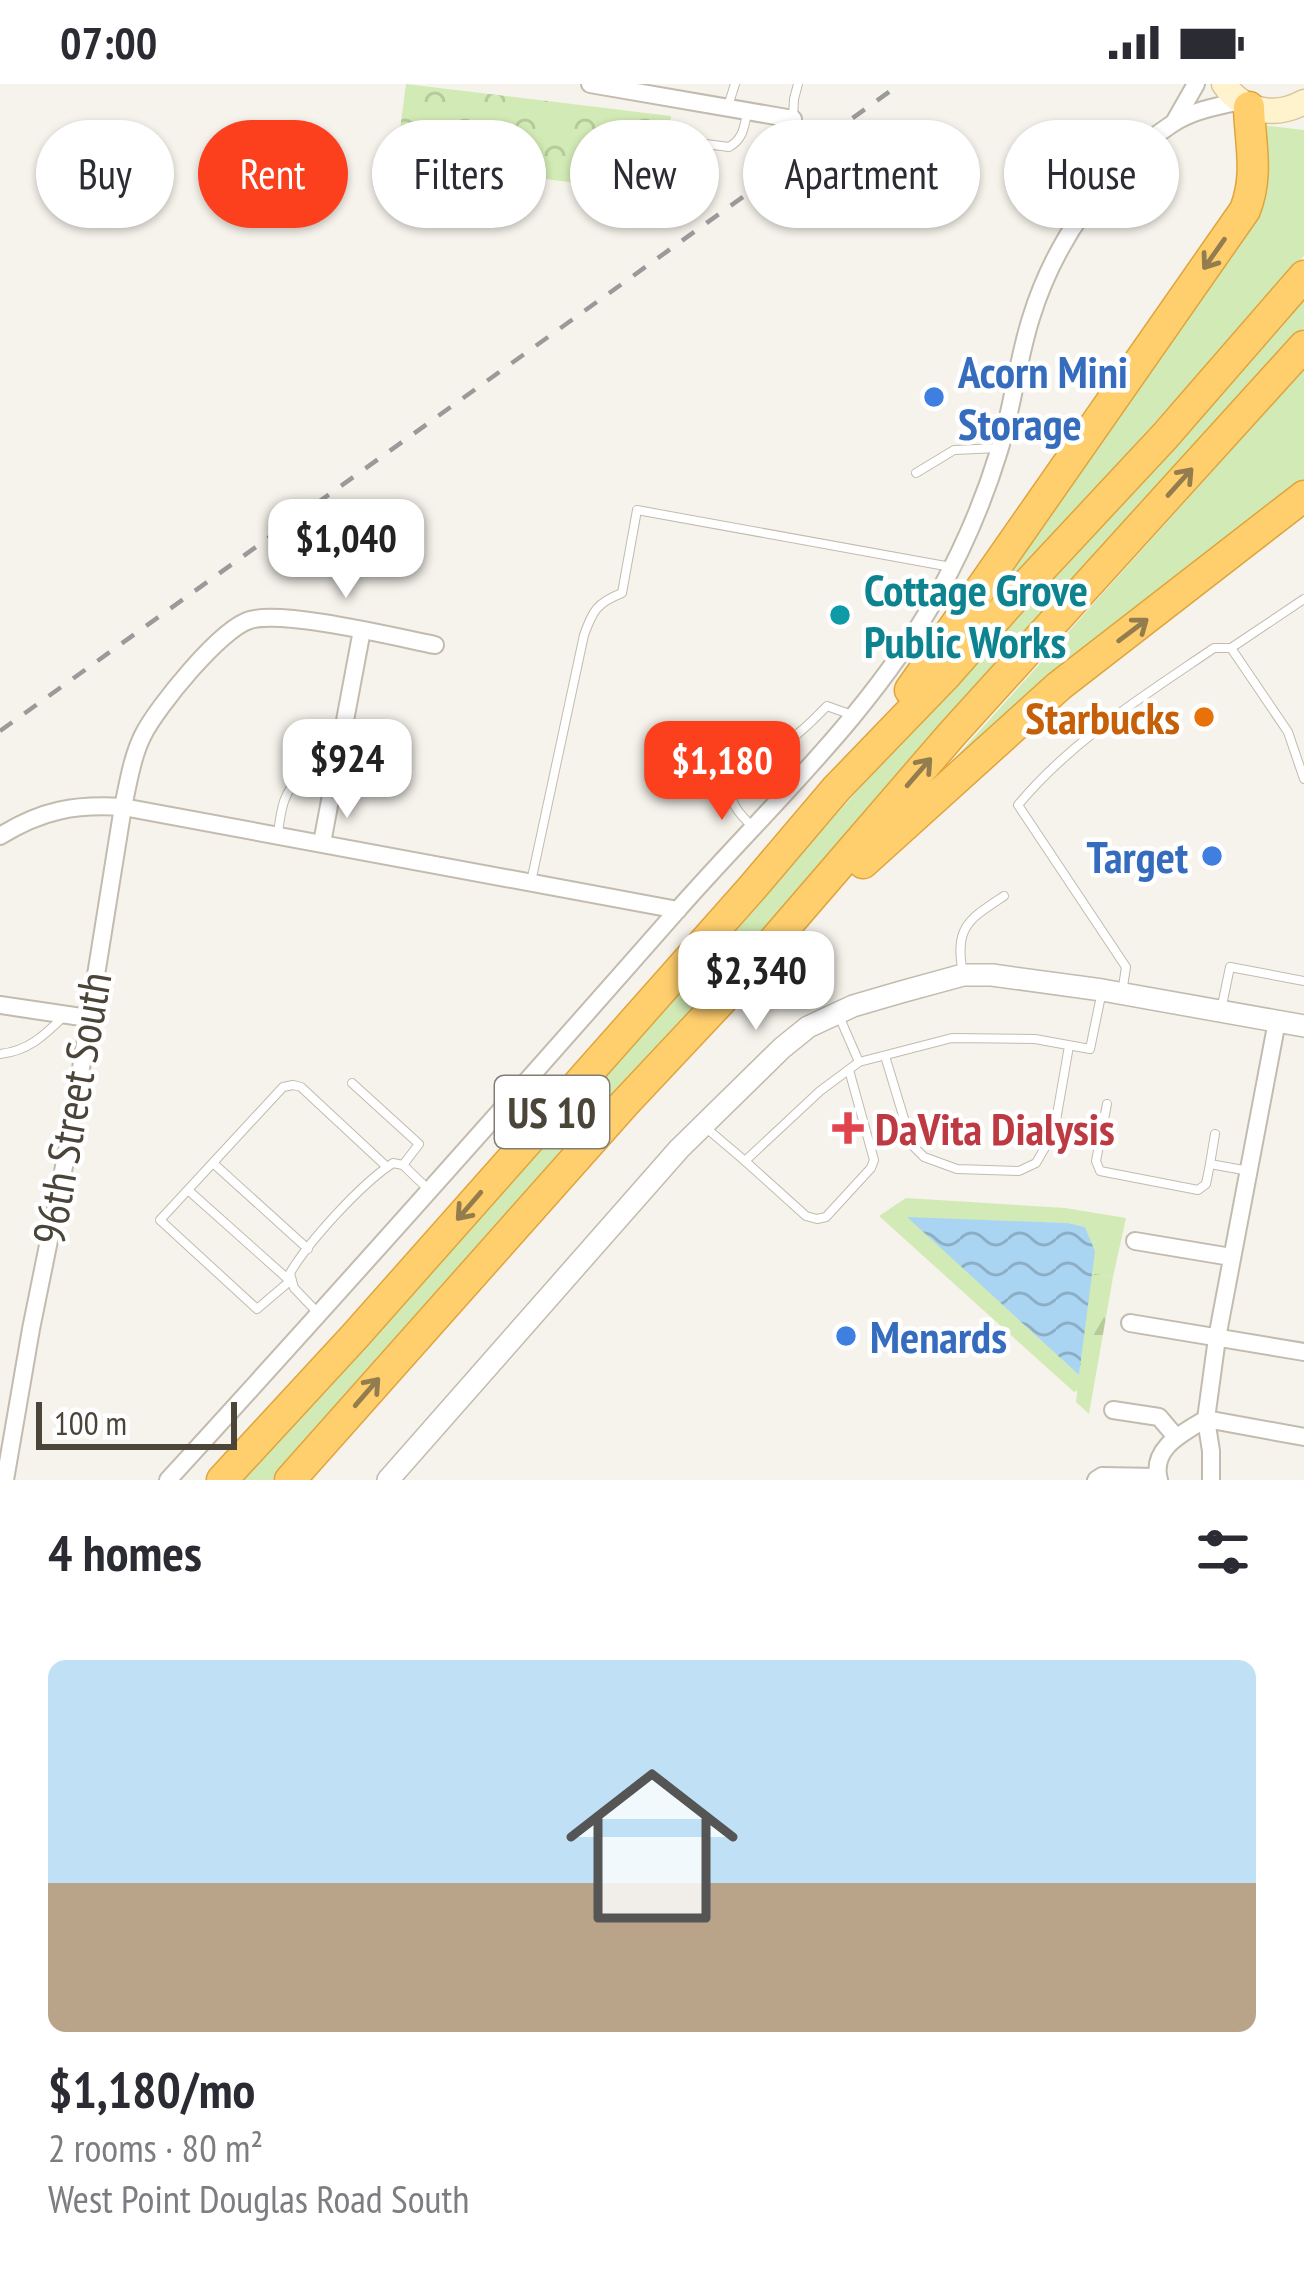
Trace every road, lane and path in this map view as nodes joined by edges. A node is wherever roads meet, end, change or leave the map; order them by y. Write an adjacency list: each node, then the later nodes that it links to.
1 (735, 84): 7 (lane)
2 (798, 84): 10 (lane)
3 (1196, 84): 11 (street)
4 (597, 85): 7 (street)
5 (1247, 101): 6 (main road); 9 (main road); 12 (street); 26 (highway, one-way to 26)
6 (1304, 102)
7 (728, 108): 8 (street)
8 (747, 111): 10 (street); 13 (lane)
9 (1304, 116)
10 (793, 119)
11 (1175, 120)
12 (1179, 120)
13 (719, 146)
14 (1072, 228): 17 (street)
15 (1304, 276): 26 (highway, US 10)
16 (1304, 346): 39 (highway, US 10, one-way to 16)
17 (1000, 448): 18 (lane); 20 (street)
18 (916, 473)
19 (1304, 496): 39 (highway, one-way to 19)
20 (953, 567): 25 (street); 34 (lane)
21 (1304, 599): 24 (lane)
22 (362, 630): 23 (street); 28 (street); 29 (street, 96th Street South)
23 (434, 645)
24 (1231, 648): 27 (lane); 40 (lane)
25 (853, 716): 30 (street); 30 (lane)
26 (881, 742): 80 (highway, US 10, one-way to 80)
27 (1304, 779)
28 (334, 780): 31 (lane); 33 (street)
29 (123, 807): 31 (street); 32 (street); 45 (street, 96th Street South)
30 (754, 827): 36 (street)
31 (278, 835): 33 (street)
32 (0, 836)
33 (322, 843): 34 (street)
34 (530, 882): 36 (street)
35 (1004, 896): 37 (lane)
36 (678, 910): 64 (street)
37 (963, 975): 40 (street); 43 (street)
38 (1304, 981): 42 (lane)
39 (733, 988): 81 (highway, US 10, one-way to 39)
40 (1112, 992): 42 (street); 48 (lane)
41 (0, 1005): 44 (street)
42 (1221, 1011): 46 (street)
43 (838, 1013): 51 (lane); 55 (street)
44 (65, 1015): 45 (street); 49 (lane)
45 (88, 1018): 78 (street, 96th Street South)
46 (1276, 1021): 47 (street); 62 (street)
47 (1304, 1026)
48 (1069, 1046): 50 (lane); 50 (lane)
49 (0, 1054)
50 (885, 1056): 51 (lane)
51 (859, 1062): 52 (lane)
52 (849, 1070): 57 (lane); 57 (lane)
53 (352, 1083): 60 (lane)
54 (1107, 1104): 59 (lane)
55 (703, 1125): 57 (lane); 82 (street)
56 (1215, 1134): 59 (lane)
57 (746, 1161)
58 (213, 1163): 61 (lane); 63 (lane); 66 (lane)
59 (1210, 1164): 62 (lane)
60 (403, 1165): 61 (lane); 64 (lane)
61 (387, 1167): 66 (lane)
62 (1250, 1171): 67 (street)
63 (188, 1190): 68 (lane); 68 (lane)
64 (429, 1190): 69 (street)
65 (1135, 1240): 67 (street)
66 (308, 1249): 68 (lane)
67 (1231, 1258): 71 (street)
68 (290, 1281): 69 (lane)
69 (318, 1313): 79 (street)
70 (1130, 1323): 71 (street)
71 (1217, 1338): 72 (street); 74 (street)
72 (1304, 1352)
73 (1114, 1411): 75 (street)
74 (1206, 1419): 75 (street); 76 (street); 84 (street)
75 (1176, 1437): 77 (street)
76 (1304, 1437)
77 (1158, 1478): 83 (street)
78 (5, 1480)
79 (168, 1480)
80 (222, 1480)
81 (290, 1480)
82 (388, 1480)
83 (1096, 1480)
84 (1211, 1480)

